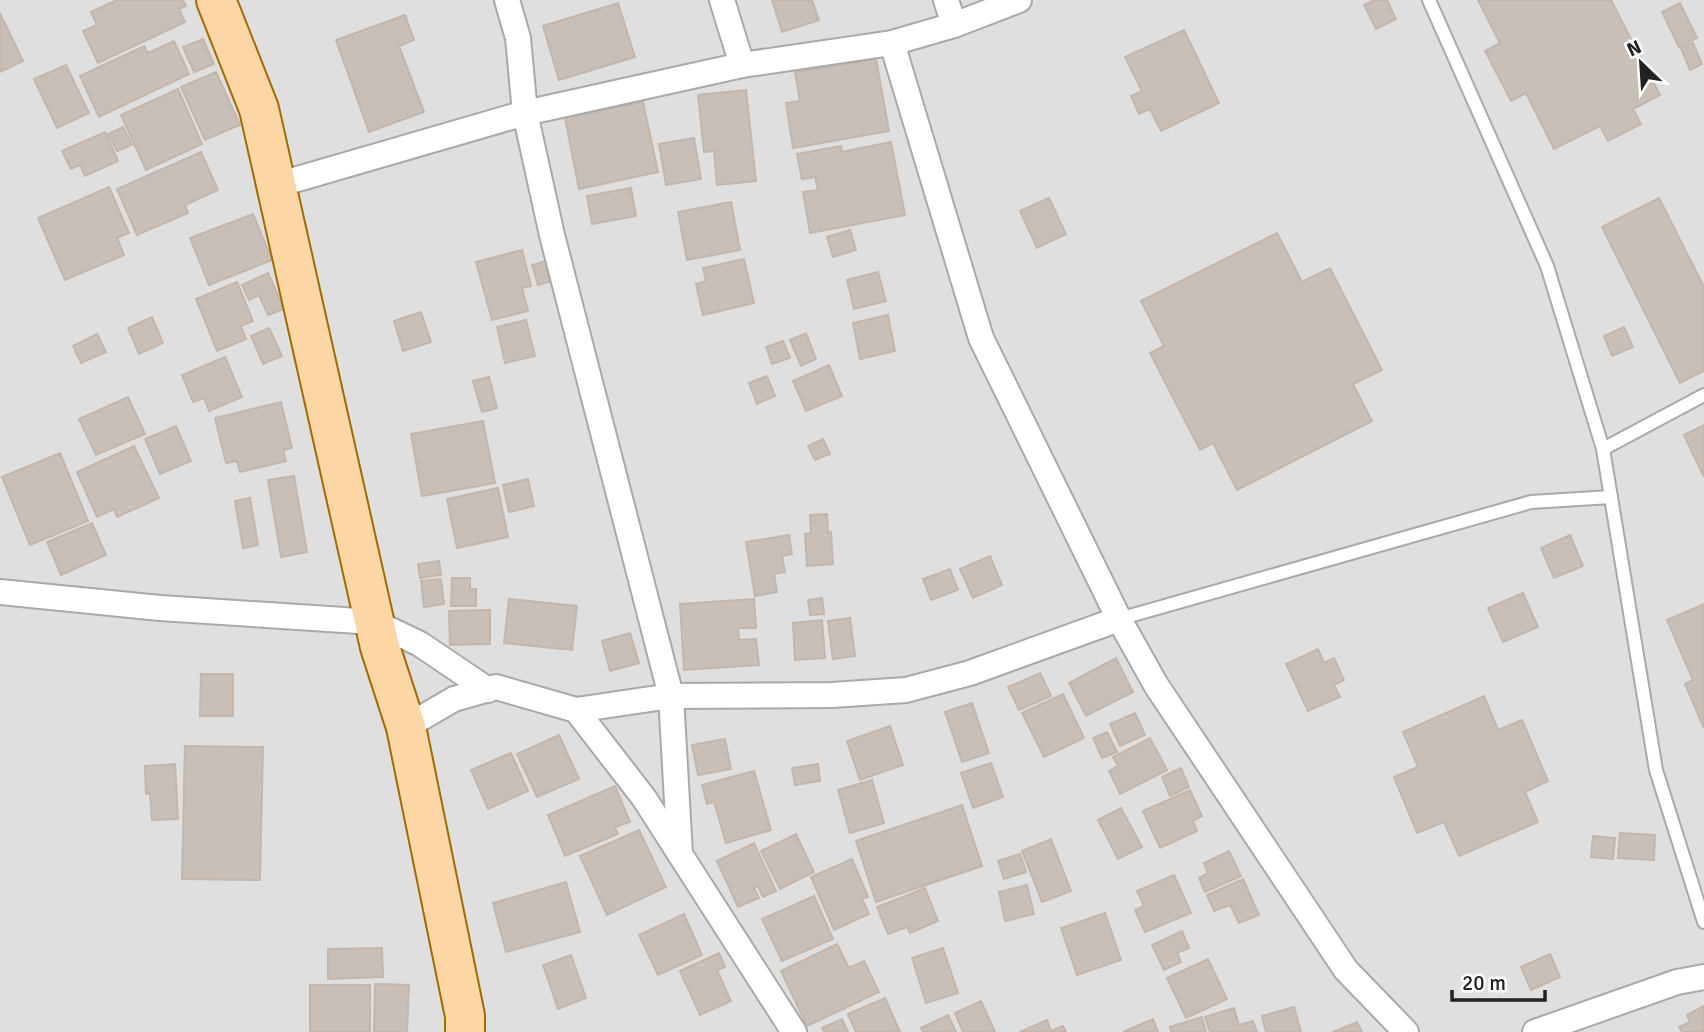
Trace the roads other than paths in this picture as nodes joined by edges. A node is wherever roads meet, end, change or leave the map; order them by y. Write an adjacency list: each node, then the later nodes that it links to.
1 (216, 0): 11 (main road)
2 (507, 0): 10 (street)
3 (722, 0): 9 (street)
4 (946, 0): 7 (street)
5 (1019, 0): 7 (street)
6 (1429, 0): 13 (lane)
7 (954, 25): 8 (street)
8 (892, 43): 9 (street); 16 (street)
9 (742, 65): 10 (street)
10 (525, 113): 11 (street); 19 (street)
11 (277, 185): 17 (main road)
12 (1704, 395): 13 (lane)
13 (1603, 449): 14 (lane)
14 (1611, 497): 16 (lane); 23 (lane)
15 (0, 592): 17 (street)
16 (1119, 619): 19 (street); 27 (street)
17 (374, 622): 18 (street); 21 (main road)
18 (488, 690): 20 (street); 21 (street)
19 (671, 696): 20 (street); 22 (street)
20 (576, 710): 22 (street)
21 (406, 727): 25 (main road)
22 (680, 854): 26 (street)
23 (1704, 922)
24 (1704, 977): 28 (street)
25 (465, 1032)
26 (794, 1032)
27 (1406, 1032)
28 (1535, 1032)

